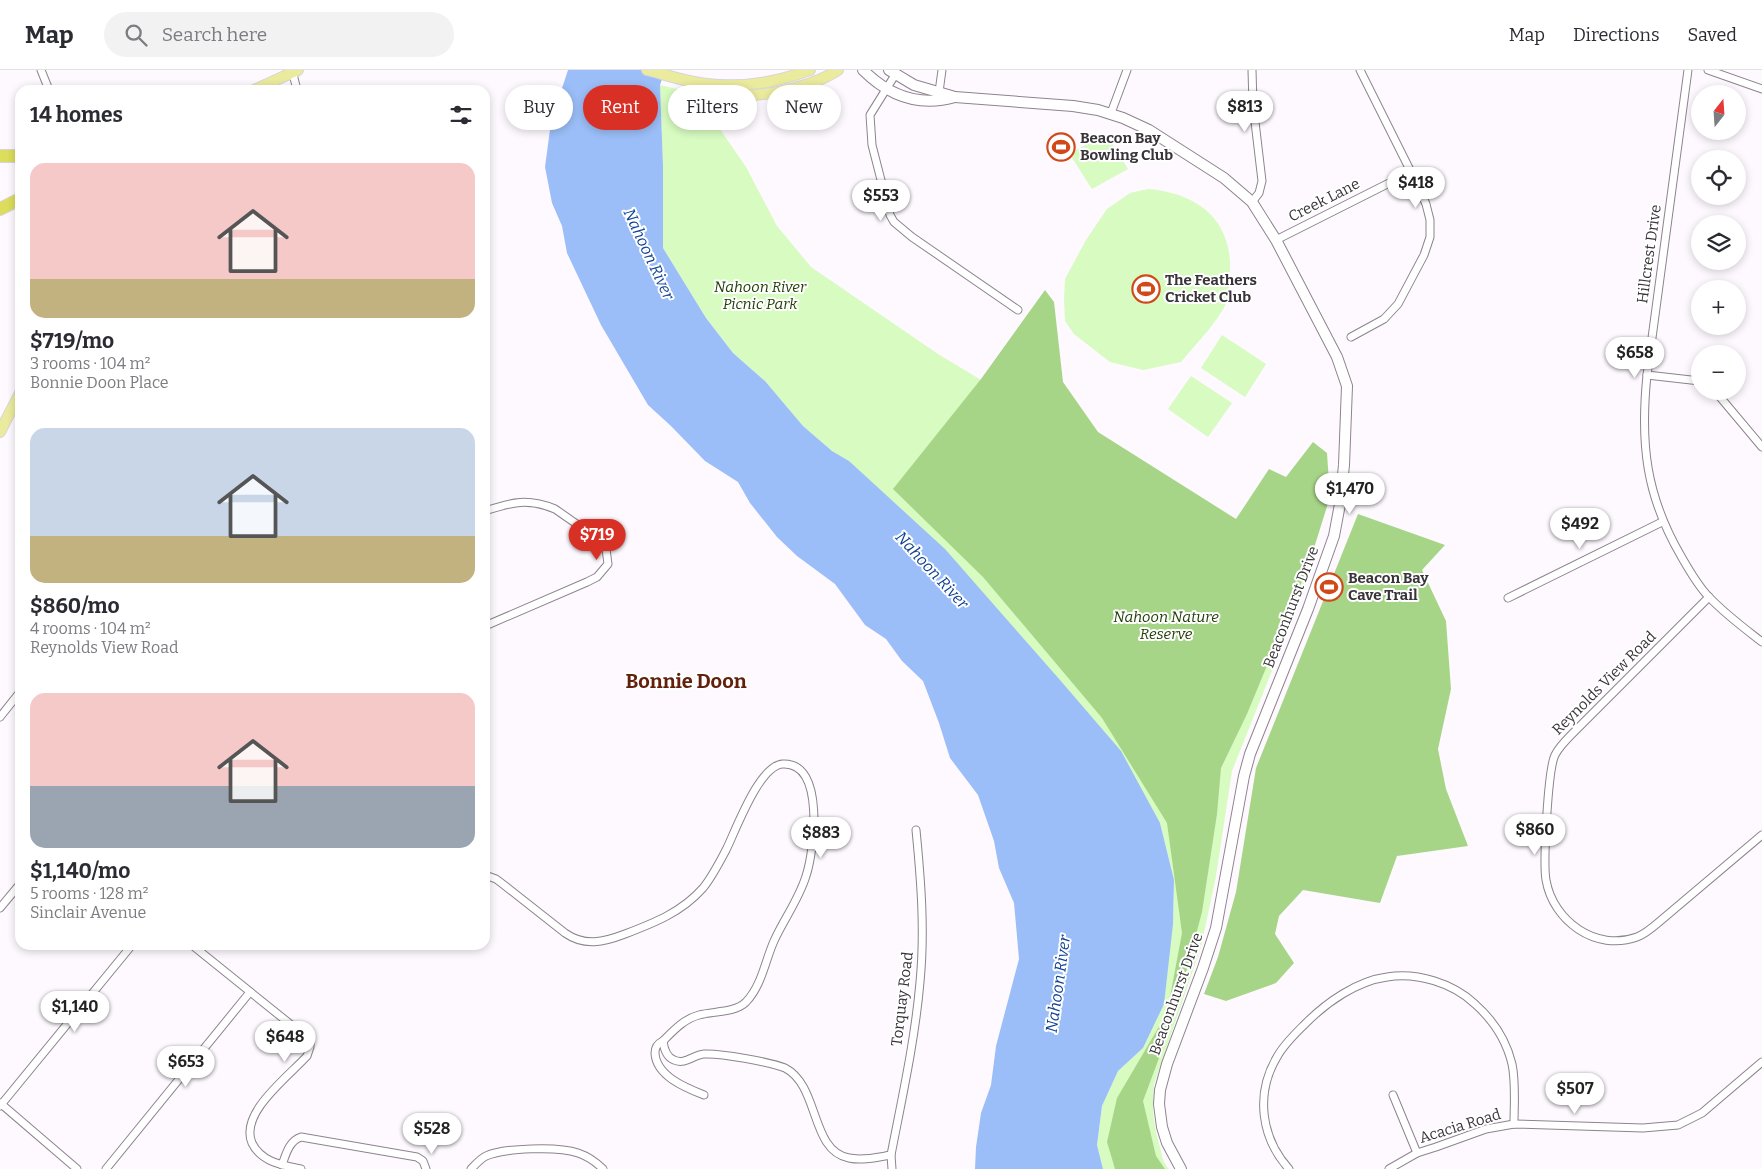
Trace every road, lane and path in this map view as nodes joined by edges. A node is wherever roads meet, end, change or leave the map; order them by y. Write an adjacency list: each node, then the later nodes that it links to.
1 (40, 70): 15 (street)
2 (647, 70): 14 (main road)
3 (810, 70): 14 (main road)
4 (838, 70): 14 (main road)
5 (863, 70): 18 (street, Beaconhurst Drive)
6 (942, 70): 20 (street)
7 (1127, 70): 22 (street)
8 (1252, 70): 27 (street)
9 (1360, 70): 25 (street)
10 (1688, 70): 32 (street, Hillcrest Drive)
11 (1708, 70): 19 (street)
12 (294, 71): 16 (main road); 17 (street)
13 (892, 73): 18 (street); 20 (street, Beaconhurst Drive)
14 (708, 84)
15 (47, 85)
16 (265, 85)
17 (296, 85)
18 (886, 89): 21 (street, Beaconhurst Drive); 30 (street)
19 (1762, 89)
20 (939, 92): 21 (street, Beaconhurst Drive)
21 (956, 97): 22 (street, Beaconhurst Drive)
22 (1111, 113): 27 (street, Beaconhurst Drive)
23 (0, 156): 24 (highway)
24 (15, 156)
25 (1411, 172): 29 (street, Creek Lane); 31 (street)
26 (15, 202): 28 (highway)
27 (1252, 202): 29 (street, Beaconhurst Drive)
28 (0, 209)
29 (1276, 240): 70 (street, Beaconhurst Drive)
30 (1018, 310)
31 (1351, 337)
32 (1647, 375): 33 (street); 39 (street, Hillcrest Drive)
33 (1691, 380)
34 (1723, 400): 37 (street)
35 (15, 403): 36 (main road)
36 (0, 432)
37 (1762, 448)
38 (490, 510): 42 (street)
39 (1662, 522): 40 (street); 41 (street, Hillcrest Drive)
40 (1508, 598)
41 (1709, 598): 43 (street, Hillcrest Drive); 47 (street, Reynolds View Road)
42 (490, 624)
43 (1762, 642)
44 (15, 698): 45 (street)
45 (0, 717)
46 (916, 830): 61 (street, Torquay Road)
47 (1762, 835)
48 (490, 877): 54 (street)
49 (15, 890): 50 (street)
50 (1, 905)
51 (128, 950): 58 (street)
52 (198, 950): 53 (street)
53 (250, 992): 62 (street); 64 (street)
54 (663, 1041): 57 (street); 61 (street)
55 (1762, 1062): 59 (street, Acacia Road)
56 (1393, 1095): 60 (street)
57 (704, 1096)
58 (0, 1105): 63 (street)
59 (1514, 1124): 60 (street, Acacia Road); 71 (street)
60 (1417, 1153): 72 (street, Acacia Road)
61 (891, 1155): 69 (street, Torquay Road)
62 (282, 1165): 65 (street); 66 (street)
63 (77, 1169)
64 (106, 1169)
65 (301, 1169)
66 (426, 1169)
67 (472, 1169): 68 (street)
68 (604, 1169)
69 (892, 1169)
70 (1181, 1169)
71 (1289, 1169)
72 (1389, 1169)

